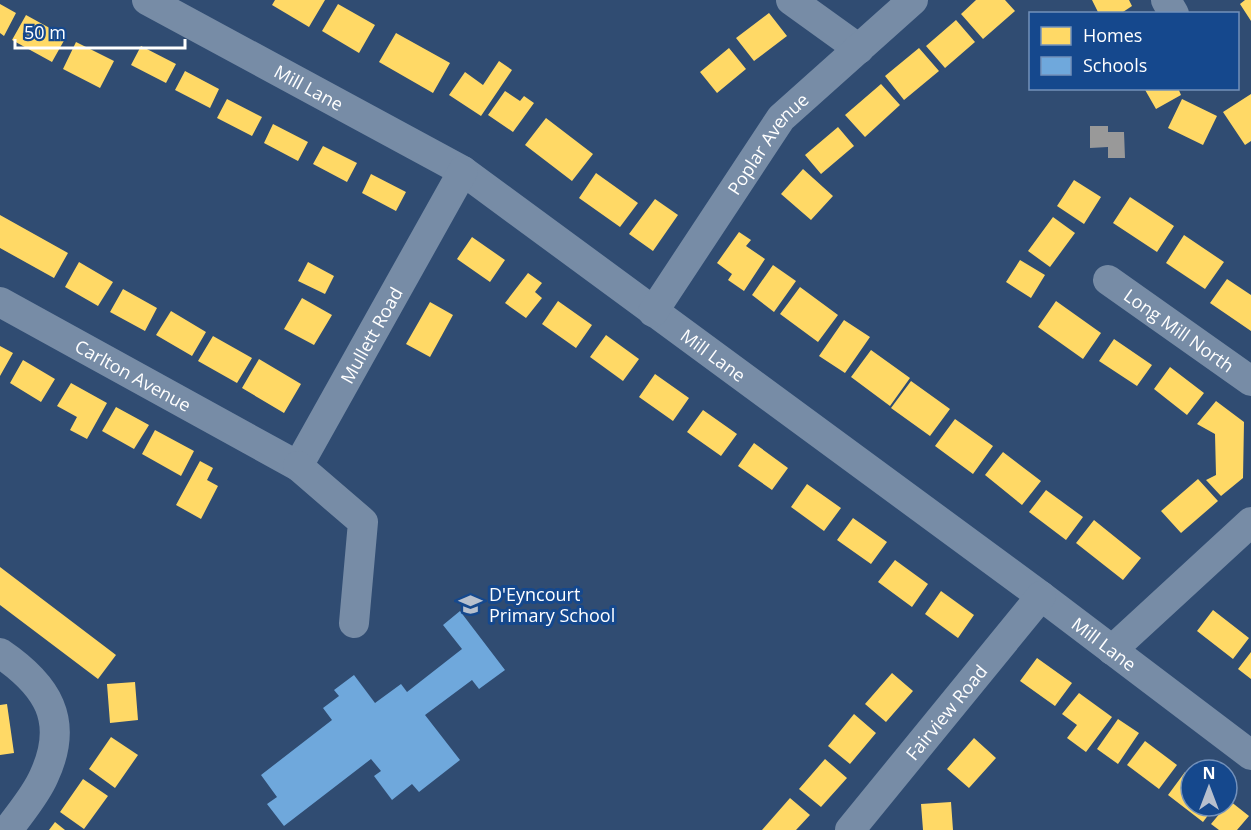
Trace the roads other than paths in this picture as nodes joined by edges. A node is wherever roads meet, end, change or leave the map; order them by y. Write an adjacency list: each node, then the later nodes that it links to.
1 (147, 0): 5 (street, Mill Lane)
2 (791, 0): 4 (street)
3 (913, 0): 4 (street, Poplar Avenue)
4 (859, 49): 8 (street, Poplar Avenue)
5 (463, 171): 8 (street, Mill Lane); 10 (street, Mullett Road)
6 (1108, 280): 9 (street, Long Mill North)
7 (0, 302): 10 (street, Carlton Avenue)
8 (653, 312): 12 (street, Mill Lane)
9 (1251, 381)
10 (298, 466): 13 (street)
11 (1251, 522): 14 (street)
12 (1041, 596): 14 (street, Mill Lane); 18 (street, Fairview Road)
13 (354, 623)
14 (1112, 650): 16 (street, Mill Lane)
15 (0, 652): 17 (street)
16 (1251, 755)
17 (8, 830)
18 (850, 830)

